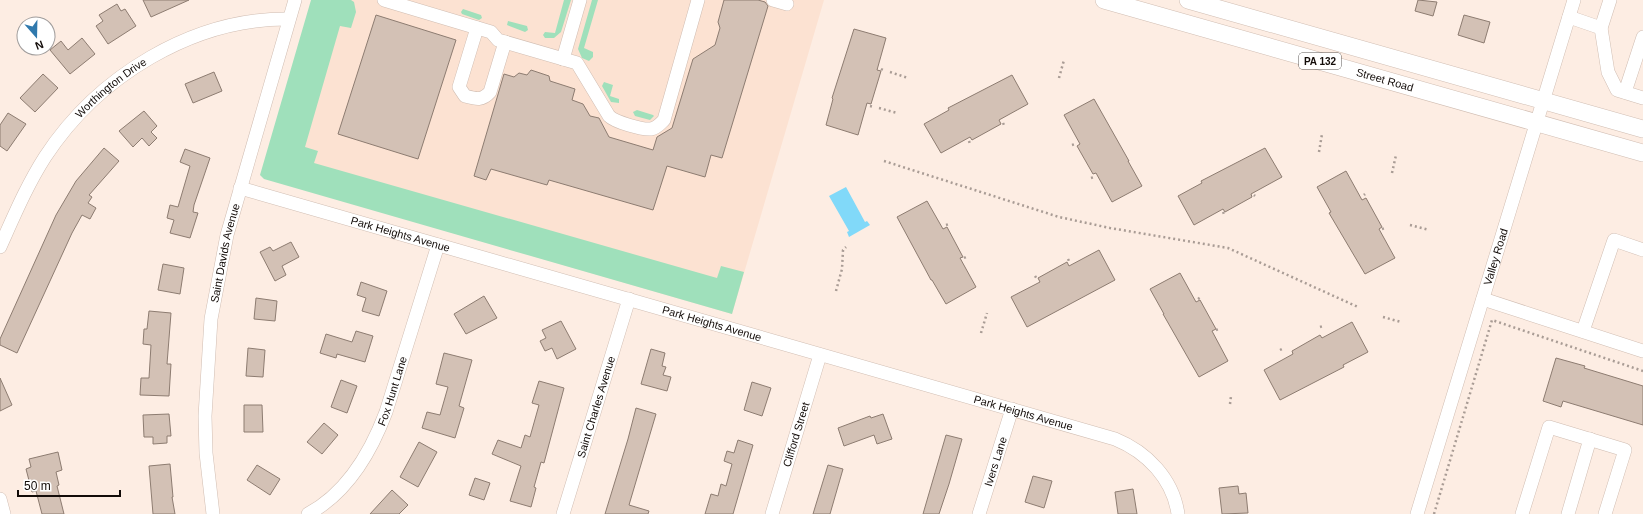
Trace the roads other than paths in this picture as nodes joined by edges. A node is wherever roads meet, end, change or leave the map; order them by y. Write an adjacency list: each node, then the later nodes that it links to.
1 (295, 0): 13 (street, Saint Davids Avenue)
2 (384, 0): 14 (street)
3 (580, 0): 18 (street)
4 (698, 0): 18 (street)
5 (773, 0): 10 (street)
6 (1104, 0): 11 (main road, Street Road / PA 132)
7 (1188, 0): 21 (main road, PA 132)
8 (1574, 0): 12 (street, Valley Road)
9 (1610, 0): 15 (street)
10 (787, 4)
11 (1145, 6): 22 (main road, Street Road / PA 132)
12 (1569, 17): 15 (street); 21 (street, Valley Road)
13 (289, 19): 25 (street, Saint Davids Avenue); 27 (street, Worthington Drive)
14 (477, 28): 17 (street); 17 (street)
15 (1601, 28): 19 (street)
16 (1643, 37): 19 (street)
17 (505, 42): 18 (street)
18 (563, 59)
19 (1625, 92): 20 (street)
20 (1643, 98)
21 (1543, 100): 22 (street, Valley Road); 23 (main road, PA 132)
22 (1536, 123): 24 (main road, Street Road / PA 132); 30 (street, Valley Road)
23 (1643, 129)
24 (1643, 153)
25 (240, 188): 26 (street, Park Heights Avenue); 38 (street, Saint Davids Avenue)
26 (438, 245): 29 (street, Park Heights Avenue); 39 (street, Fox Hunt Lane)
27 (0, 247)
28 (1643, 250): 31 (street)
29 (629, 299): 33 (street, Park Heights Avenue); 40 (street, Saint Charles Avenue)
30 (1483, 299): 31 (street); 44 (street, Valley Road)
31 (1583, 331): 32 (street)
32 (1643, 351)
33 (820, 355): 34 (street, Park Heights Avenue); 41 (street, Clifford Street)
34 (1012, 410): 42 (street, Ivers Lane); 43 (street, Park Heights Avenue)
35 (1590, 439): 45 (street); 46 (street); 47 (street)
36 (0, 499): 37 (street)
37 (4, 514)
38 (213, 514)
39 (308, 514)
40 (563, 514)
41 (772, 514)
42 (979, 514)
43 (1178, 514)
44 (1418, 514)
45 (1522, 514)
46 (1568, 514)
47 (1605, 514)

